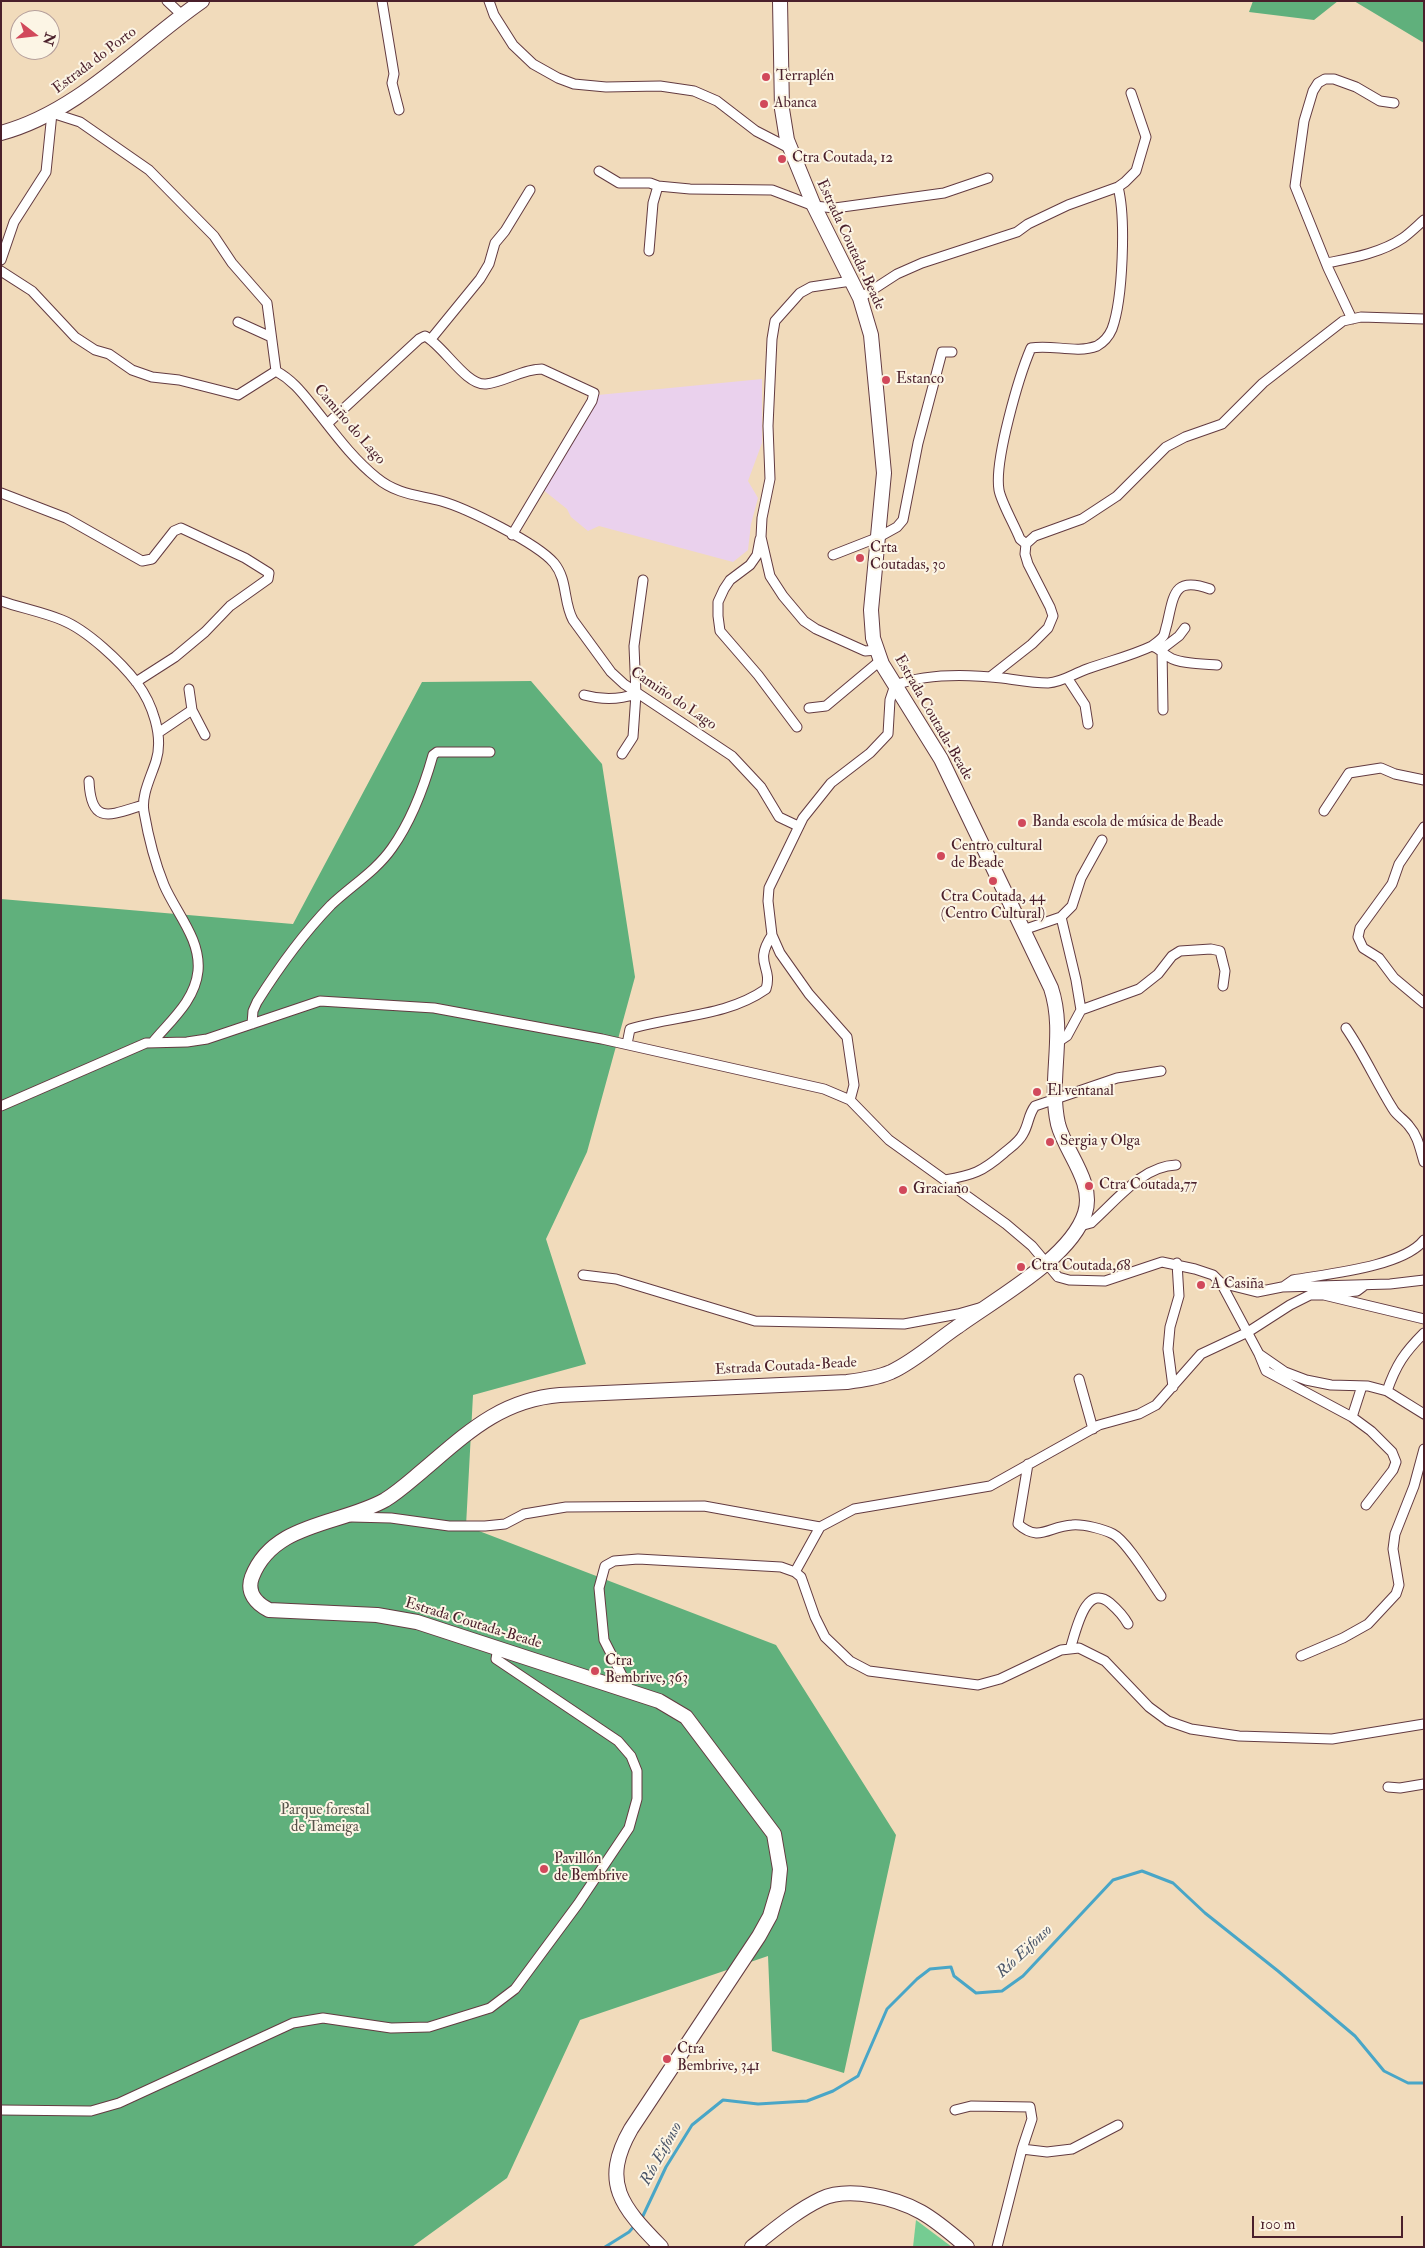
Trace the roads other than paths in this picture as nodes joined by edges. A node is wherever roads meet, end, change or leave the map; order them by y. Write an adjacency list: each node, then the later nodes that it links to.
1 (167, 1): 6 (street)
2 (202, 1): 6 (street, Estrada do Porto)
3 (382, 1): 9 (street)
4 (489, 1): 12 (street)
5 (780, 1): 12 (street, Estrada Coutada-Beade)
6 (182, 15): 10 (street, Estrada do Porto)
7 (1131, 93): 16 (street)
8 (1394, 103): 22 (street)
9 (399, 110)
10 (52, 113): 11 (street, Estrada do Porto); 21 (street); 29 (street)
11 (1, 133)
12 (789, 148): 18 (street, Estrada Coutada-Beade)
13 (599, 171): 15 (street)
14 (988, 178): 18 (street)
15 (658, 186): 18 (street); 20 (street)
16 (1118, 187): 25 (street); 38 (street)
17 (530, 190): 30 (street)
18 (814, 206): 24 (street, Estrada Coutada-Beade)
19 (1424, 220): 22 (street)
20 (649, 252)
21 (1, 260)
22 (1327, 263): 26 (street)
23 (1, 271): 32 (street)
24 (851, 281): 25 (street, Estrada Coutada-Beade); 36 (street)
25 (860, 298): 37 (street, Estrada Coutada-Beade)
26 (1352, 319): 27 (street); 38 (street)
27 (1424, 319)
28 (238, 322): 29 (street)
29 (272, 337): 32 (street)
30 (431, 339): 33 (street); 35 (street)
31 (952, 352): 37 (street)
32 (276, 370): 33 (street, Camiño do Lago)
33 (327, 424): 35 (street, Camiño do Lago)
34 (1, 493): 50 (street)
35 (512, 534): 53 (street, Camiño do Lago)
36 (761, 537): 46 (street); 59 (street)
37 (879, 537): 39 (street); 46 (street, Estrada Coutada-Beade)
38 (1026, 544): 48 (street)
39 (833, 555)
40 (643, 580): 53 (street)
41 (1210, 589): 44 (street)
42 (1, 600): 50 (street)
43 (1185, 628): 45 (street)
44 (1152, 646): 45 (street); 49 (street)
45 (1162, 649): 47 (street); 57 (street)
46 (879, 655): 51 (street, Estrada Coutada-Beade); 55 (street)
47 (1217, 665)
48 (990, 677): 49 (street); 51 (street)
49 (1068, 679): 58 (street)
50 (136, 682): 60 (street)
51 (895, 685): 68 (street); 72 (street, Estrada Coutada-Beade)
52 (189, 689): 56 (street)
53 (636, 694): 54 (street); 63 (street); 68 (street, Camiño do Lago)
54 (584, 695)
55 (809, 708)
56 (192, 710): 60 (street); 61 (street)
57 (1163, 710)
58 (1088, 724)
59 (797, 727)
60 (158, 732): 66 (street)
61 (205, 735)
62 (490, 752): 77 (street)
63 (622, 754)
64 (1424, 780): 67 (street)
65 (89, 781): 66 (street)
66 (143, 805): 80 (street)
67 (1324, 810)
68 (798, 826): 73 (street)
69 (1424, 827): 75 (street)
70 (1102, 840): 71 (street)
71 (1061, 917): 72 (street); 76 (street)
72 (1023, 930): 79 (street, Estrada Coutada-Beade)
73 (772, 935): 81 (street); 84 (street)
74 (1223, 986): 76 (street)
75 (1424, 1003)
76 (1081, 1010): 79 (street)
77 (252, 1024): 80 (street); 81 (street)
78 (1346, 1028): 86 (street)
79 (1058, 1042): 83 (street, Estrada Coutada-Beade)
80 (152, 1043): 85 (street)
81 (627, 1044): 84 (street)
82 (1161, 1071): 83 (street)
83 (1056, 1098): 88 (street); 89 (street, Estrada Coutada-Beade)
84 (850, 1100): 88 (street)
85 (1, 1106)
86 (1424, 1162)
87 (1176, 1165): 89 (street)
88 (945, 1180): 92 (street)
89 (1080, 1226): 92 (street, Estrada Coutada-Beade)
90 (1424, 1240): 97 (street)
91 (1177, 1263): 92 (street); 95 (street); 106 (street)
92 (1045, 1264): 99 (street, Estrada Coutada-Beade)
93 (583, 1275): 99 (street)
94 (1424, 1280): 96 (street)
95 (1221, 1282): 97 (street); 101 (street)
96 (1365, 1285): 97 (street); 98 (street)
97 (1282, 1287)
98 (1324, 1295): 100 (street); 101 (street)
99 (986, 1306): 114 (street, Estrada Coutada-Beade)
100 (1424, 1319)
101 (1248, 1332): 103 (street); 106 (street)
102 (1424, 1333): 107 (street)
103 (1259, 1354): 105 (street); 109 (street)
104 (1079, 1379): 110 (street)
105 (1362, 1386): 107 (street); 109 (street)
106 (1173, 1387): 110 (street)
107 (1386, 1391): 108 (street)
108 (1424, 1414)
109 (1352, 1417): 113 (street)
110 (1093, 1429): 112 (street)
111 (1424, 1449): 121 (street)
112 (1028, 1464): 115 (street); 117 (street)
113 (1366, 1506)
114 (339, 1517): 115 (street); 119 (street, Estrada Coutada-Beade)
115 (820, 1527): 116 (street)
116 (795, 1572): 120 (street); 122 (street)
117 (1161, 1596)
118 (1128, 1624): 120 (street)
119 (498, 1647): 122 (street, Estrada Coutada-Beade); 126 (street)
120 (1070, 1649): 123 (street)
121 (1301, 1656)
122 (630, 1691): 131 (street, Estrada Coutada-Beade)
123 (1424, 1724)
124 (1424, 1784): 125 (street)
125 (1388, 1787)
126 (1, 2110)
127 (955, 2110): 129 (street)
128 (1118, 2125): 129 (street)
129 (1022, 2149): 133 (street)
130 (964, 2246): 132 (street)
131 (661, 2247)
132 (752, 2247)
133 (997, 2247)

